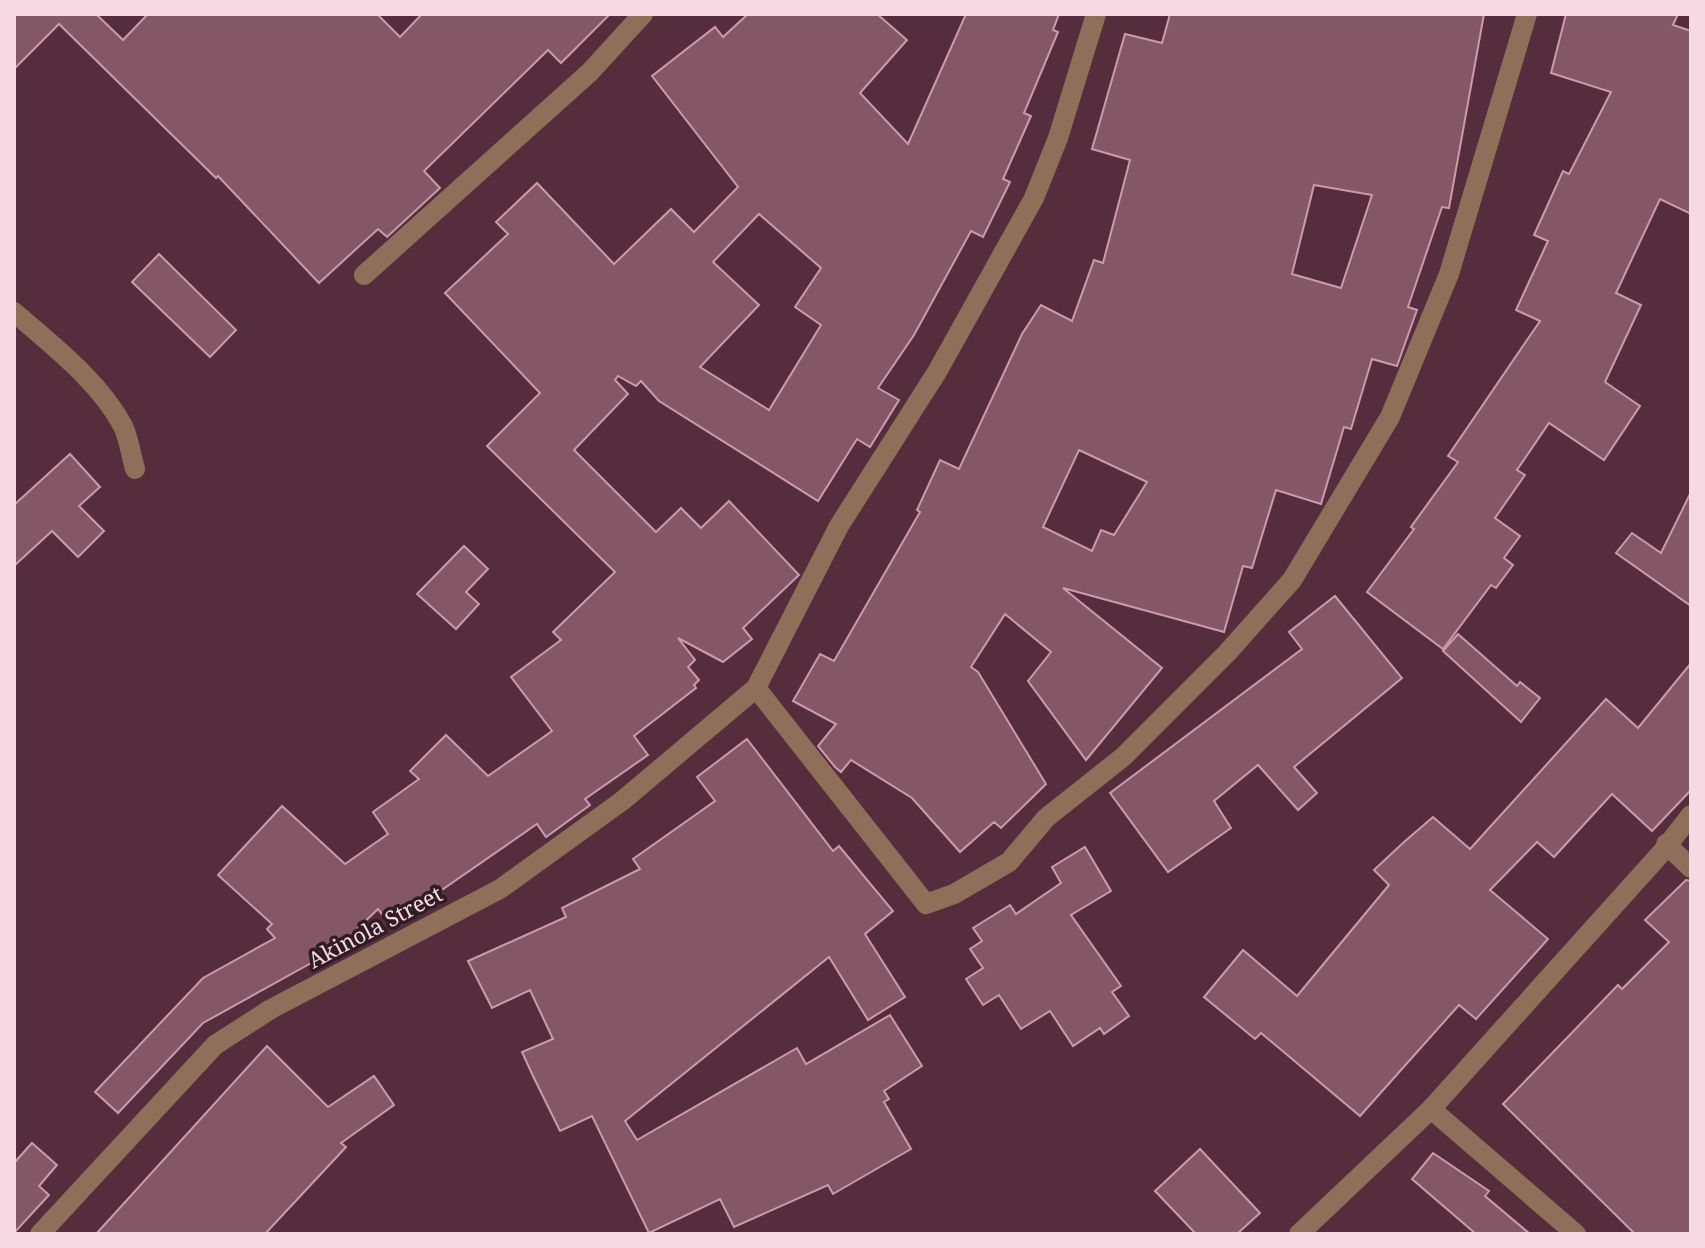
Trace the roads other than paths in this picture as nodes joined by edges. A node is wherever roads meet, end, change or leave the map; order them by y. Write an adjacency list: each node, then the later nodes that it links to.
1 (643, 14): 4 (street)
2 (1096, 14): 7 (street)
3 (1527, 14): 7 (street)
4 (364, 275)
5 (14, 312): 6 (street)
6 (135, 469)
7 (756, 688): 12 (street, Akinola Street)
8 (1691, 815): 9 (street)
9 (1666, 844): 10 (street); 11 (street)
10 (1691, 868)
11 (1431, 1109): 13 (street); 14 (street)
12 (40, 1234)
13 (1299, 1234)
14 (1576, 1234)

